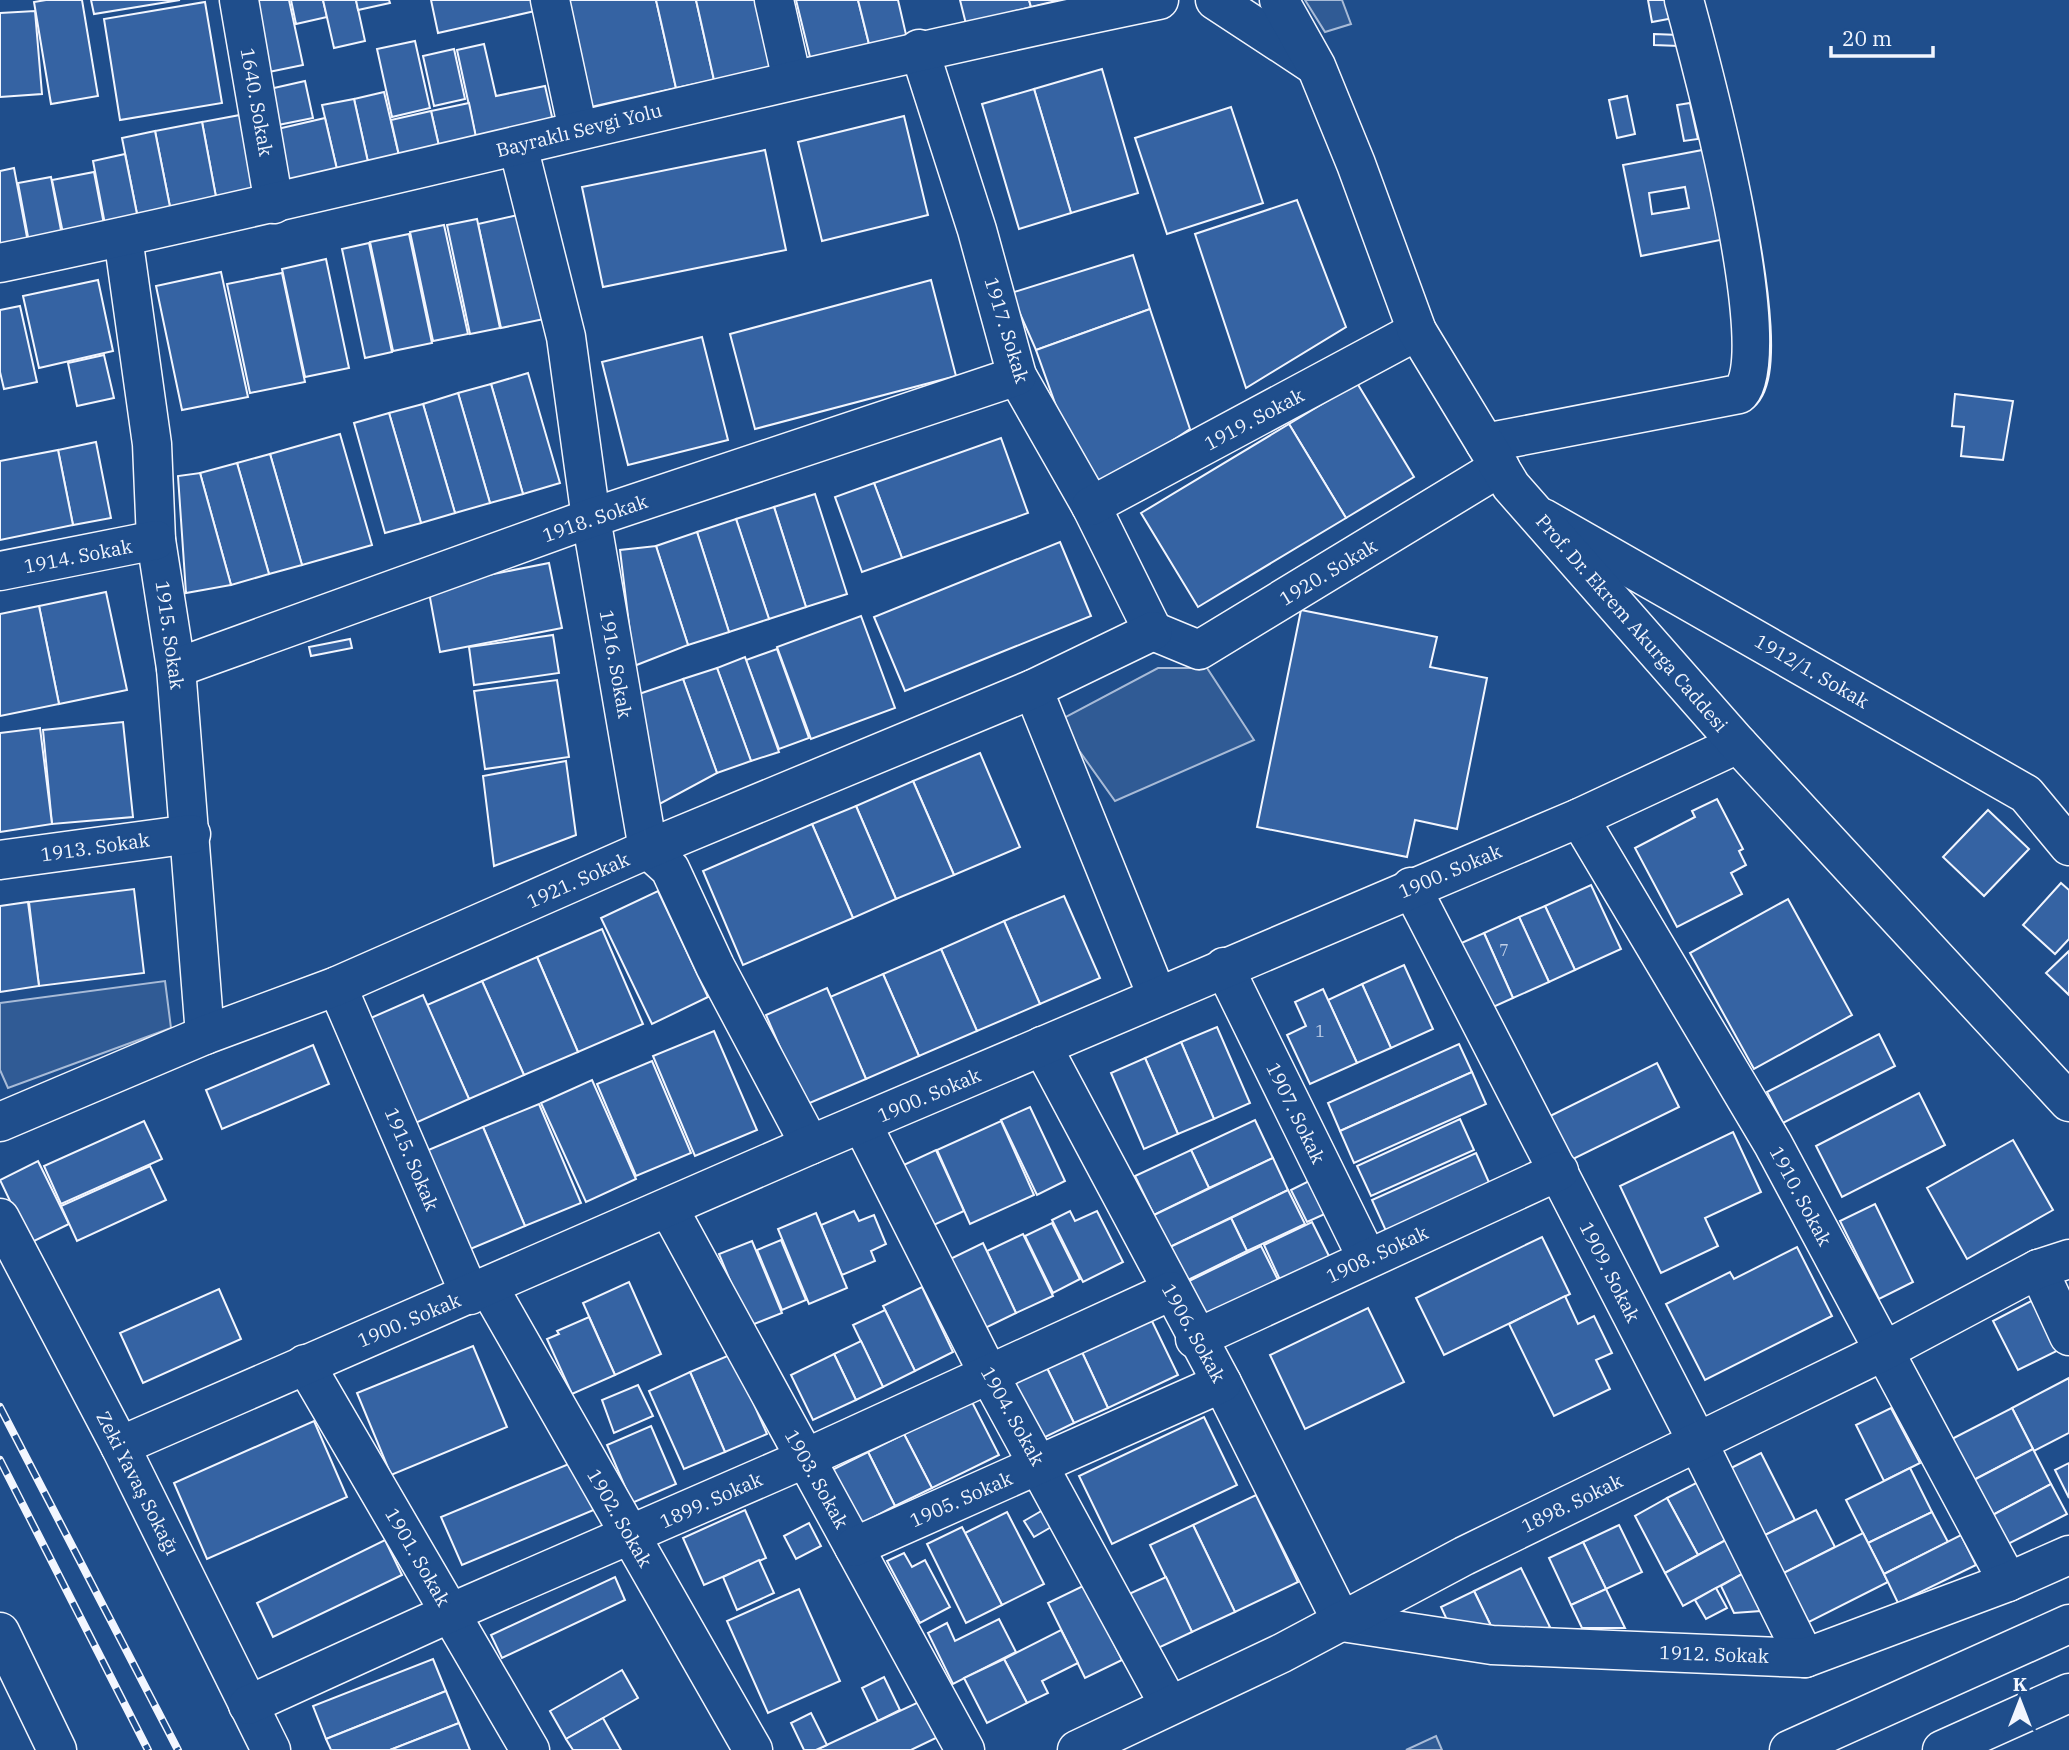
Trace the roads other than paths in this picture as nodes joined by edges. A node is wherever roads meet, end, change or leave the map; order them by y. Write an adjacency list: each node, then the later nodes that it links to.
1 (239, 0): 13 (street, 1640. Sokak)
2 (550, 0): 11 (street)
3 (774, 0): 10 (street)
4 (1159, 0): 8 (street, Bayraklı Sevgi Yolu)
5 (1215, 0): 9 (street)
6 (1279, 0): 9 (street, Prof. Dr. Ekrem Akurga Caddesi)
7 (1684, 0): 18 (street)
8 (919, 49): 10 (street, Bayraklı Sevgi Yolu); 17 (street, 1917. Sokak)
9 (1316, 66): 16 (street, Prof. Dr. Ekrem Akurga Caddesi)
10 (792, 80): 11 (street, Bayraklı Sevgi Yolu)
11 (578, 130): 12 (street, Bayraklı Sevgi Yolu)
12 (518, 146): 13 (street, Bayraklı Sevgi Yolu); 21 (street, 1916. Sokak)
13 (274, 204): 14 (street, Bayraklı Sevgi Yolu)
14 (122, 237): 15 (street, Bayraklı Sevgi Yolu); 22 (street, 1915. Sokak)
15 (0, 263)
16 (1417, 331): 18 (street, Prof. Dr. Ekrem Akurga Caddesi); 19 (street, 1919. Sokak)
17 (1017, 376): 19 (street, 1917. Sokak); 21 (street, 1918. Sokak)
18 (1492, 455): 20 (street, Prof. Dr. Ekrem Akurga Caddesi); 24 (street, 1920. Sokak)
19 (1091, 506): 24 (street, 1917. Sokak)
20 (1538, 515): 27 (street, Prof. Dr. Ekrem Akurga Caddesi); 30 (street, 1912/1. Sokak)
21 (591, 518): 25 (street, 1918. Sokak); 31 (street, 1916. Sokak)
22 (156, 540): 23 (street, 1914. Sokak); 25 (street, 1915. Sokak)
23 (0, 571)
24 (1153, 631): 26 (street, 1921. Sokak)
25 (176, 668): 29 (street, 1915. Sokak)
26 (1033, 689): 31 (street, 1921. Sokak); 36 (street)
27 (1738, 744): 28 (street, 1900. Sokak); 39 (street, Prof. Dr. Ekrem Akurga Caddesi)
28 (1580, 818): 33 (street, 1900. Sokak); 52 (street, 1910. Sokak)
29 (191, 834): 32 (street, 1913. Sokak); 37 (street, 1915. Sokak)
30 (2069, 846)
31 (648, 849): 35 (street, 1921. Sokak); 42 (street)
32 (0, 860)
33 (1411, 887): 34 (street, 1900. Sokak); 43 (street, 1909. Sokak)
34 (1224, 967): 36 (street, 1900. Sokak); 46 (street, 1907. Sokak)
35 (337, 986): 37 (street, 1921. Sokak); 48 (street, 1915. Sokak)
36 (1157, 996): 38 (street, 1900. Sokak)
37 (205, 1035): 40 (street, 1921. Sokak)
38 (1042, 1046): 41 (street, 1900. Sokak); 49 (street, 1906. Sokak)
39 (2069, 1102)
40 (0, 1122)
41 (862, 1124): 42 (street, 1900. Sokak); 54 (street, 1904. Sokak)
42 (810, 1145): 44 (street, 1900. Sokak)
43 (1559, 1171): 46 (street, 1908. Sokak); 56 (street, 1909. Sokak)
44 (669, 1209): 48 (street, 1900. Sokak); 58 (street, 1903. Sokak)
45 (0, 1218): 57 (street, Zeki Yavaş Sokağı)
46 (1367, 1258): 51 (street, 1908. Sokak)
47 (2053, 1264): 50 (street); 52 (street, 1898. Sokak)
48 (479, 1290): 53 (street, 1900. Sokak); 60 (street, 1902. Sokak)
49 (1171, 1291): 51 (street, 1906. Sokak); 54 (street, 1899. Sokak)
50 (2069, 1336)
51 (1195, 1339): 55 (street, 1906. Sokak)
52 (1884, 1351): 56 (street, 1898. Sokak); 63 (street, 1910. Sokak)
53 (305, 1364): 57 (street, 1900. Sokak); 64 (street, 1901. Sokak)
54 (988, 1373): 58 (street, 1899. Sokak); 59 (street, 1904. Sokak)
55 (1222, 1383): 59 (street, 1905. Sokak); 65 (street, 1906. Sokak)
56 (1697, 1441): 65 (street, 1898. Sokak); 68 (street, 1909. Sokak)
57 (120, 1446): 71 (street, Zeki Yavaş Sokağı)
58 (806, 1458): 60 (street, 1899. Sokak); 61 (street, 1903. Sokak)
59 (1040, 1464): 61 (street, 1905. Sokak); 70 (street, 1904. Sokak)
60 (630, 1535): 64 (street, 1899. Sokak); 75 (street, 1902. Sokak)
61 (854, 1547): 76 (street, 1903. Sokak)
62 (2069, 1555): 63 (street, 1912. Sokak)
63 (2008, 1583): 68 (street, 1912. Sokak)
64 (450, 1613): 71 (street, 1899. Sokak); 74 (street, 1901. Sokak)
65 (1342, 1622): 68 (street, 1912. Sokak); 70 (street, 1898. Sokak)
66 (2069, 1624): 78 (street)
67 (2, 1643): 72 (street)
68 (1805, 1658)
69 (2069, 1693): 79 (street)
70 (1169, 1704): 77 (street, 1898. Sokak)
71 (248, 1705): 73 (street, Zeki Yavaş Sokağı)
72 (57, 1750)
73 (271, 1750)
74 (530, 1750)
75 (753, 1750)
76 (965, 1750)
77 (1077, 1750)
78 (1789, 1750)
79 (1942, 1750)

